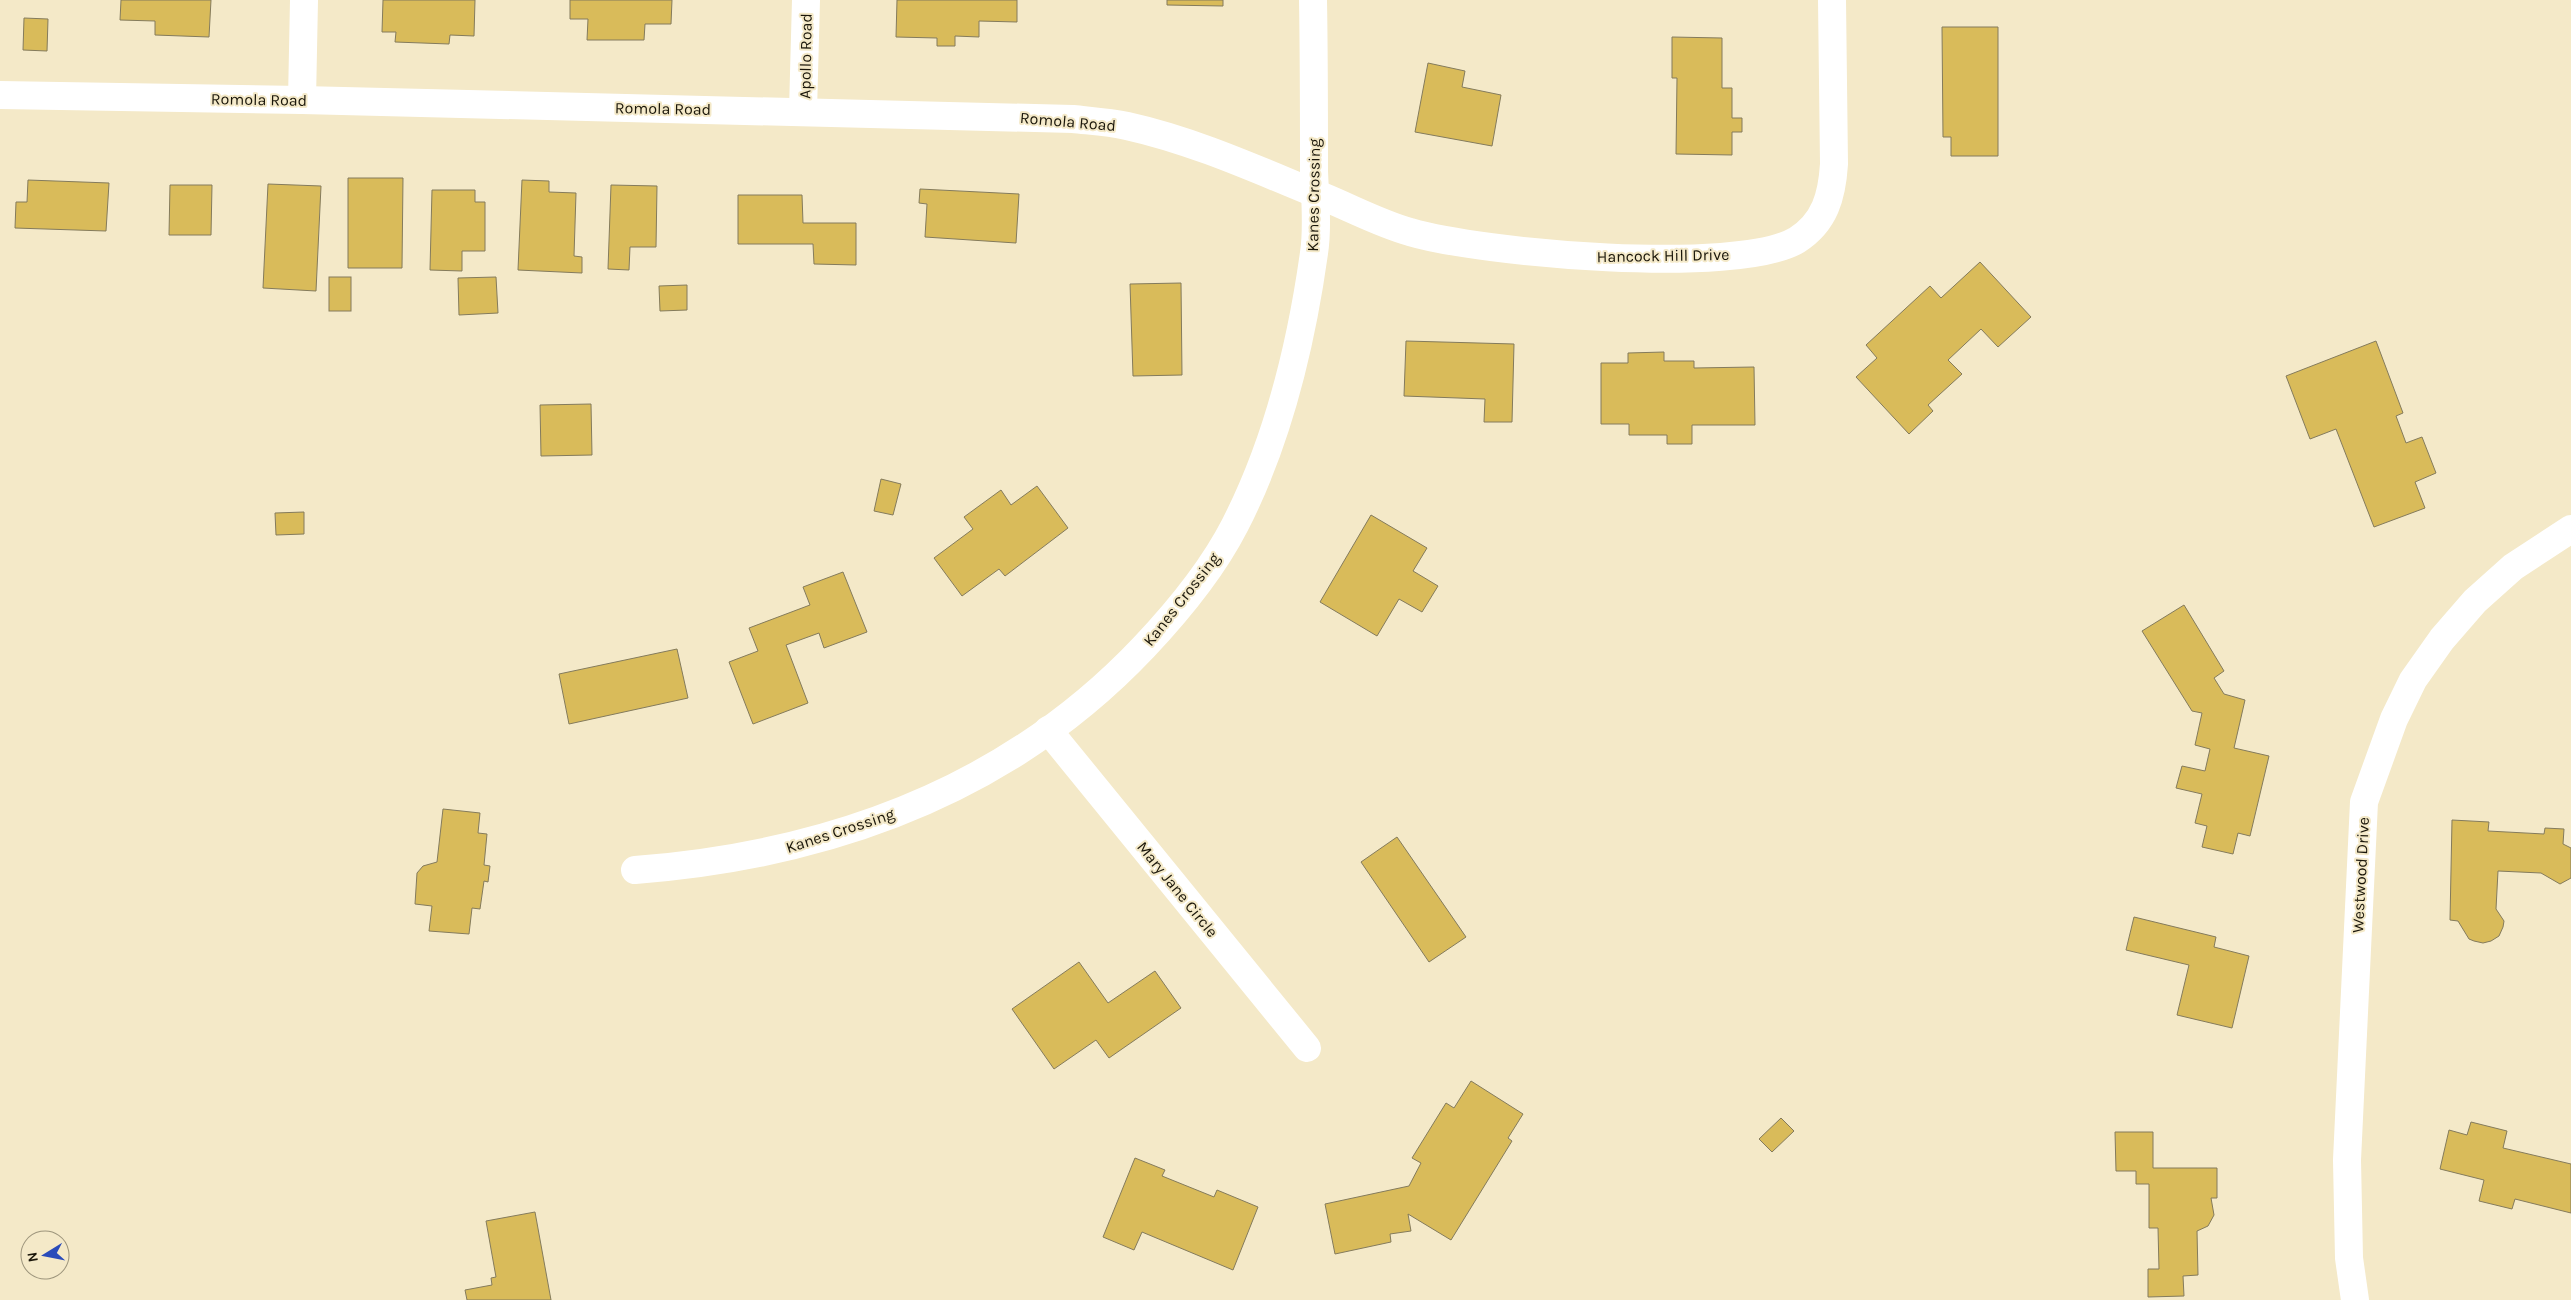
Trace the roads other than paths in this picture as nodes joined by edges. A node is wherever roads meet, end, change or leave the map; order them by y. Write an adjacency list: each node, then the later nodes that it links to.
1 (304, 0): 6 (street)
2 (806, 0): 7 (street, Apollo Road)
3 (1313, 0): 8 (street, Kanes Crossing)
4 (1832, 0): 8 (street, Hancock Hill Drive)
5 (0, 95): 6 (street, Romola Road)
6 (302, 100): 7 (street, Romola Road)
7 (804, 111): 8 (street, Romola Road)
8 (1315, 193): 10 (street, Kanes Crossing)
9 (2571, 529): 13 (street, Westwood Drive)
10 (1048, 730): 11 (street, Kanes Crossing); 12 (street, Mary Jane Circle)
11 (635, 870)
12 (1307, 1048)
13 (2355, 1300)

